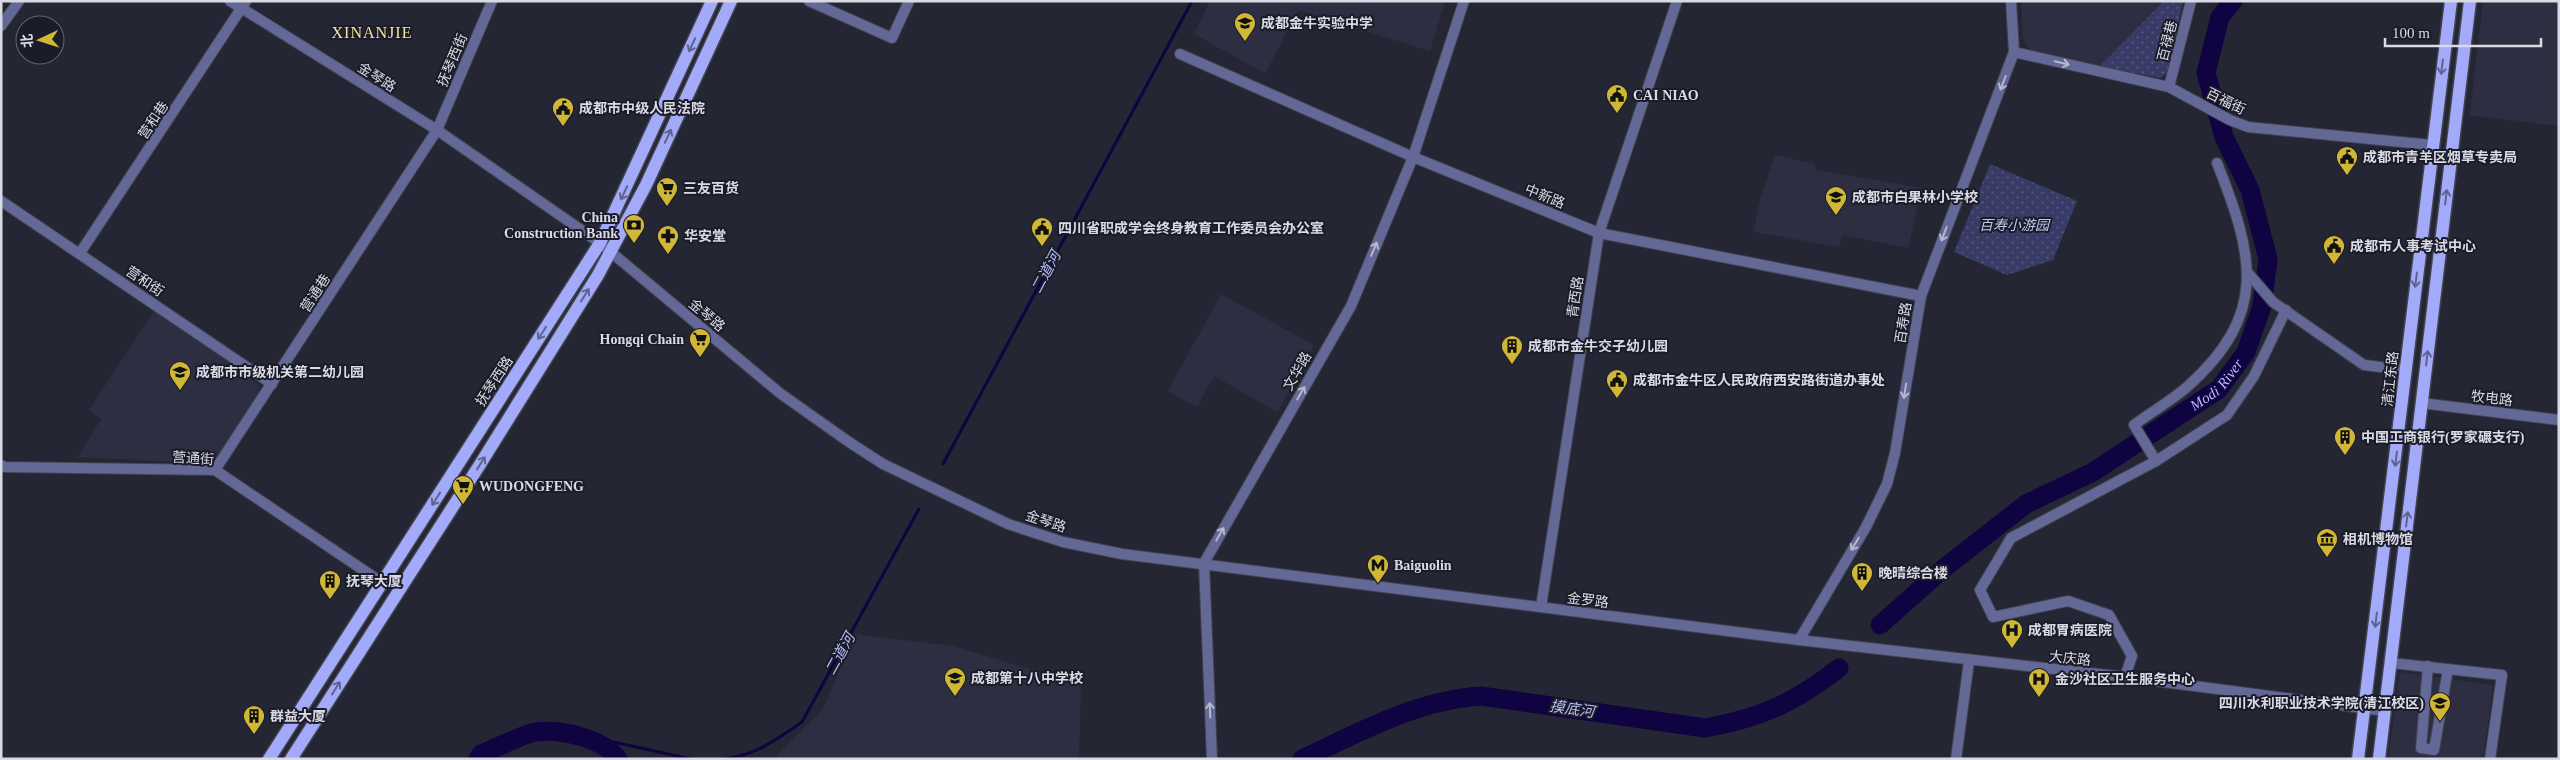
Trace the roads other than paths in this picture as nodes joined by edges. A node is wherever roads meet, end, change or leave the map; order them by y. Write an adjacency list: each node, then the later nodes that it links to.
1 (19, 1): 15 (street)
2 (230, 1): 14 (street, 金琴路)
3 (492, 1): 19 (street, 抚琴西街)
4 (712, 1): 25 (main road, 抚琴西路, one-way to 25)
5 (731, 1): 26 (main road, one-way to 5)
6 (810, 1): 7 (street)
7 (909, 1)
8 (1464, 1): 21 (street, 文华路)
9 (1677, 1): 24 (street, 青西路)
10 (2011, 1): 16 (street, 百寿路)
11 (2191, 1): 18 (street, 百禄巷)
12 (2451, 1): 20 (main road, 清江东路, one-way to 20)
13 (2470, 1): 33 (main road, one-way to 13)
14 (245, 6): 19 (street, 金琴路); 27 (street, 营和巷)
15 (1, 26)
16 (2014, 52): 18 (street, 百福街, one-way to 18); 29 (street, 百寿路, one-way to 29)
17 (1180, 54): 21 (street, 中新路)
18 (2169, 87): 20 (street, 百福街)
19 (437, 130): 25 (street, 金琴路); 32 (street, 营通巷)
20 (2432, 145): 31 (main road, 清江东路, one-way to 31)
21 (1413, 157): 24 (street, 中新路); 38 (street, 文华路, one-way to 21)
22 (2217, 163): 28 (street)
23 (1, 201): 27 (street, 营和街)
24 (1599, 232): 29 (street, 中新路); 40 (street, 青西路)
25 (600, 243): 26 (street, 金琴路); 39 (main road, 抚琴西路, one-way to 39)
26 (610, 251): 38 (street, 金琴路); 50 (main road, one-way to 26)
27 (80, 253): 32 (street, 营和街)
28 (2250, 276): 30 (street); 35 (street)
29 (1921, 296): 41 (street, 百寿路, one-way to 41)
30 (2286, 310): 31 (street); 35 (street)
31 (2405, 370): 47 (main road, 清江东路, one-way to 47)
32 (272, 384): 37 (street, 营通巷)
33 (2421, 403): 34 (street, 牧电路); 43 (main road, one-way to 33)
34 (2559, 420)
35 (2156, 461): 46 (street)
36 (3, 468): 37 (street, 营通街)
37 (215, 470): 39 (street, 营通街)
38 (1204, 563): 40 (street, 金罗路); 51 (street, one-way to 38)
39 (381, 582): 49 (main road, 抚琴西路)
40 (1541, 607): 41 (street, 金罗路)
41 (1799, 640): 42 (street, 金罗路)
42 (1969, 661): 46 (street, 大庆路); 52 (street)
43 (2391, 662): 44 (street); 48 (main road)
44 (2428, 666): 45 (street); 45 (street)
45 (2448, 669): 55 (street)
46 (2125, 678): 47 (street, 大庆路)
47 (2365, 708): 48 (street, 大庆路); 53 (main road, 清江东路)
48 (2385, 711): 54 (main road)
49 (269, 759)
50 (291, 759)
51 (1212, 759)
52 (1956, 759)
53 (2358, 759)
54 (2379, 759)
55 (2490, 759)

